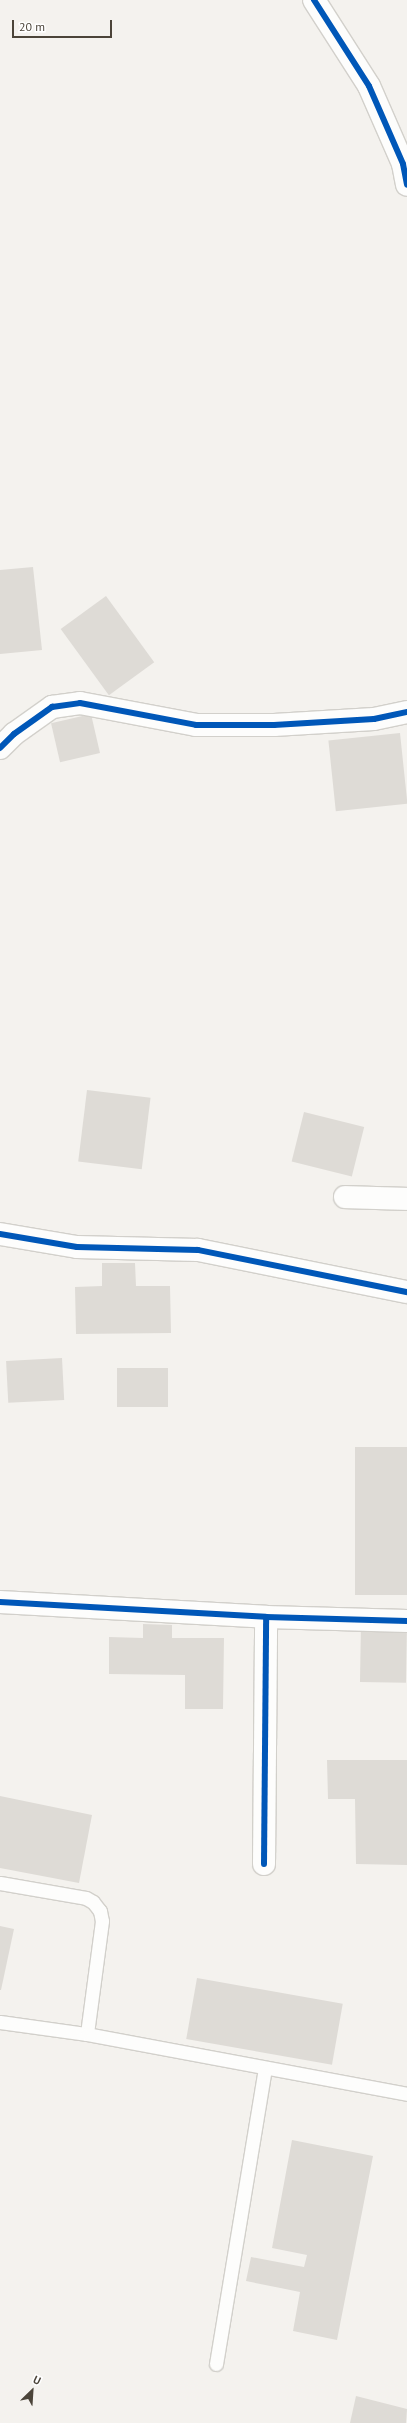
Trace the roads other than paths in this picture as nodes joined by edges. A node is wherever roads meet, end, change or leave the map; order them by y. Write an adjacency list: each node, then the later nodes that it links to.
1 (314, 0): 2 (street)
2 (407, 185)
3 (407, 712): 4 (street)
4 (0, 748)
5 (345, 1197): 6 (street)
6 (407, 1199)
7 (0, 1234): 8 (street)
8 (407, 1292)
9 (0, 1602): 10 (street)
10 (266, 1617): 11 (street); 12 (street)
11 (407, 1621)
12 (264, 1864)
13 (0, 1883): 15 (lane)
14 (0, 2022): 15 (lane)
15 (87, 2034): 16 (lane)
16 (266, 2068): 17 (lane); 18 (lane)
17 (407, 2094)
18 (216, 2364)

